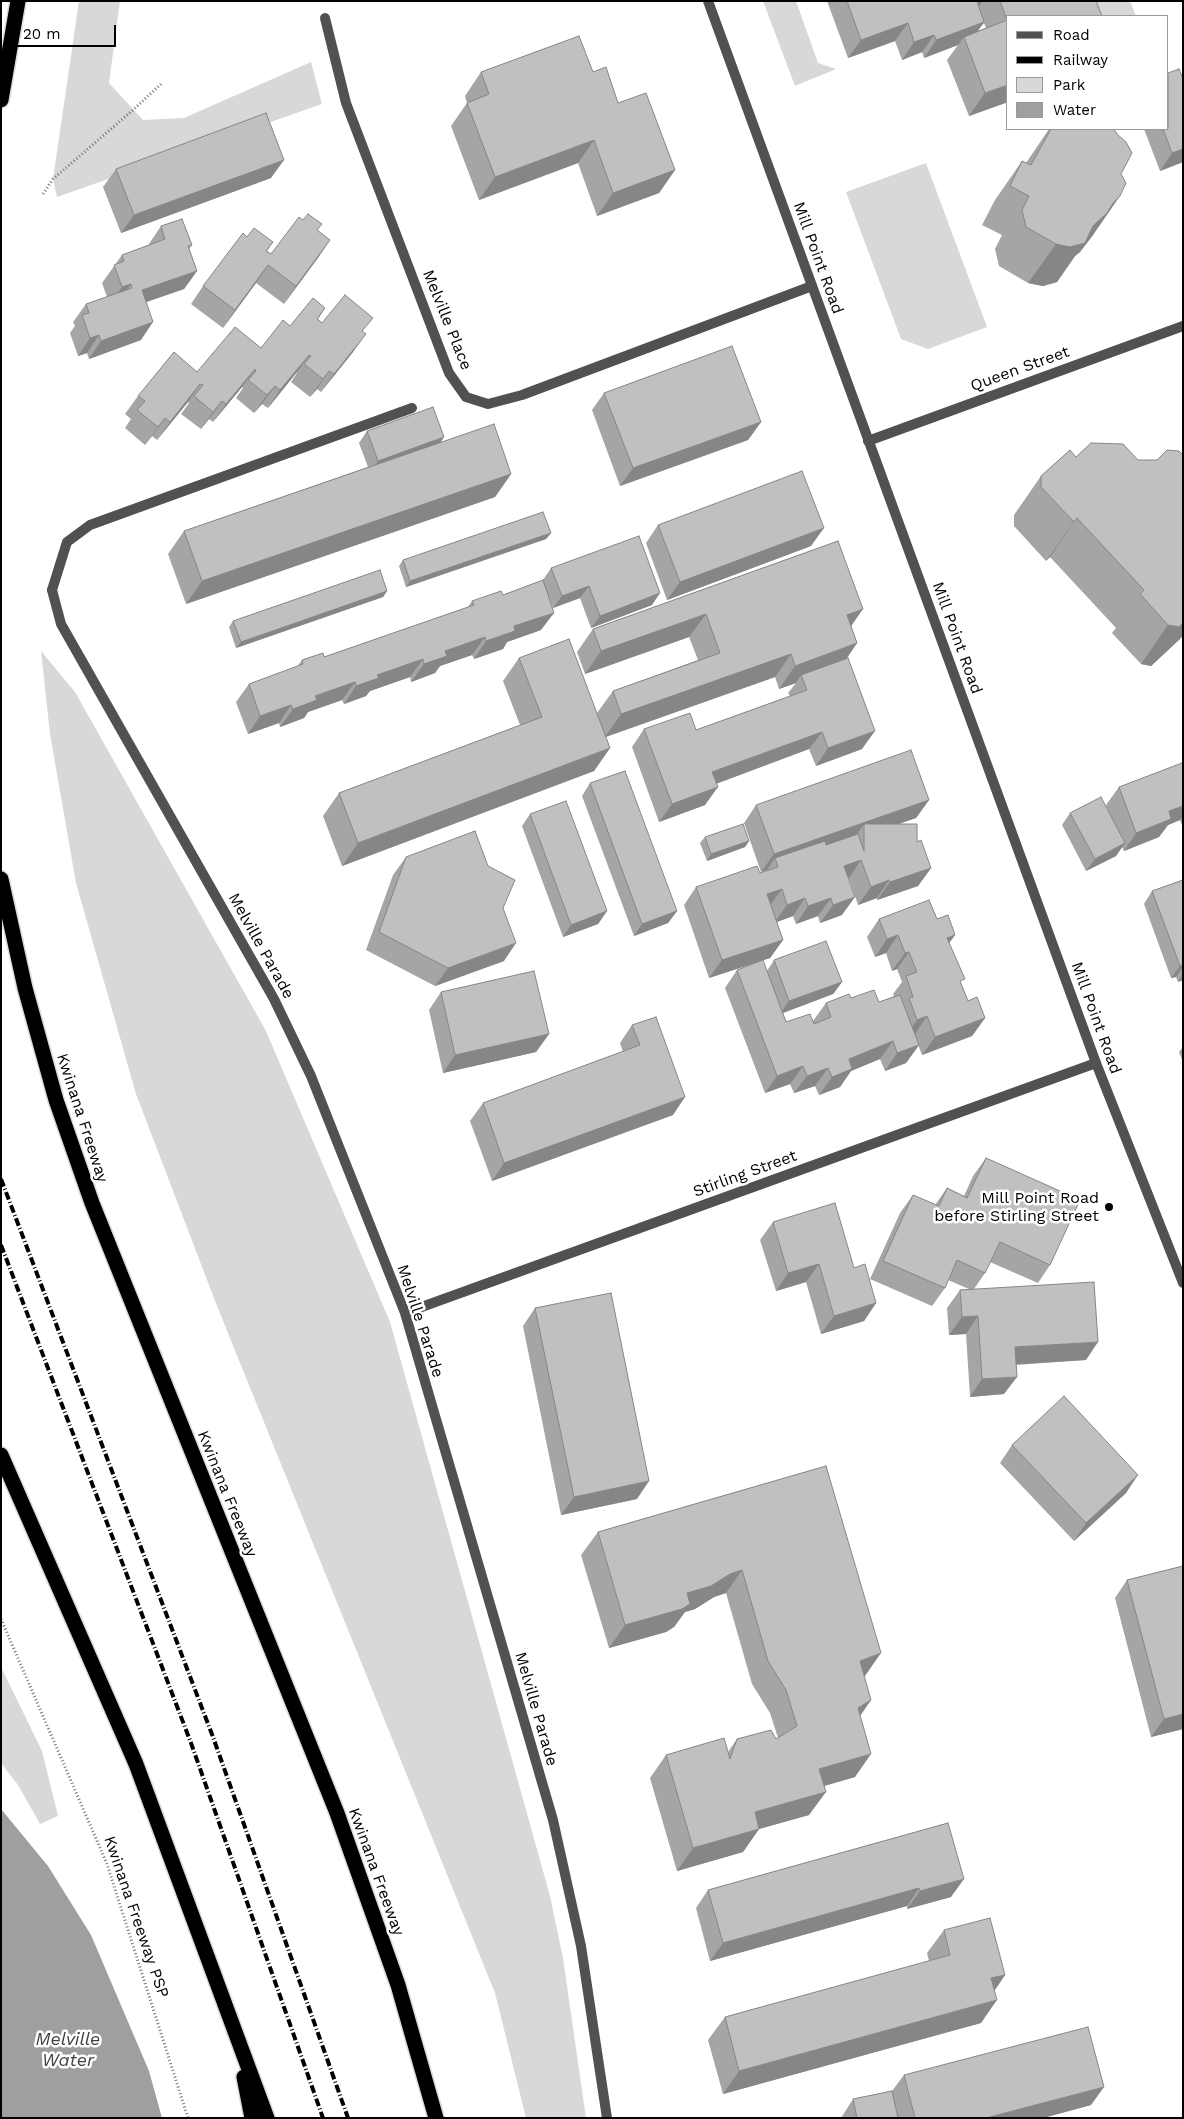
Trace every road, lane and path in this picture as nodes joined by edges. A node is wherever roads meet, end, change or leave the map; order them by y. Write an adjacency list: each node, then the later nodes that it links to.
1 (18, 1): 5 (highway)
2 (708, 1): 7 (street, Mill Point Road)
3 (325, 18): 7 (street, Melville Place)
4 (160, 84): 6 (path)
5 (1, 100)
6 (44, 194)
7 (812, 286): 10 (street, Mill Point Road)
8 (1183, 326): 10 (street, Queen Street)
9 (412, 408): 14 (street, Melville Parade)
10 (868, 441): 12 (street, Mill Point Road)
11 (1, 879): 21 (highway, Kwinana Freeway)
12 (1096, 1063): 13 (street, Mill Point Road); 14 (street, Stirling Street)
13 (1183, 1283)
14 (405, 1313): 22 (street, Melville Parade)
15 (1, 1455): 17 (highway)
16 (1, 1619): 18 (path, Kwinana Freeway PSP)
17 (237, 2034): 19 (highway); 20 (highway)
18 (188, 2118)
19 (252, 2118)
20 (267, 2118)
21 (436, 2118)
22 (607, 2118)

